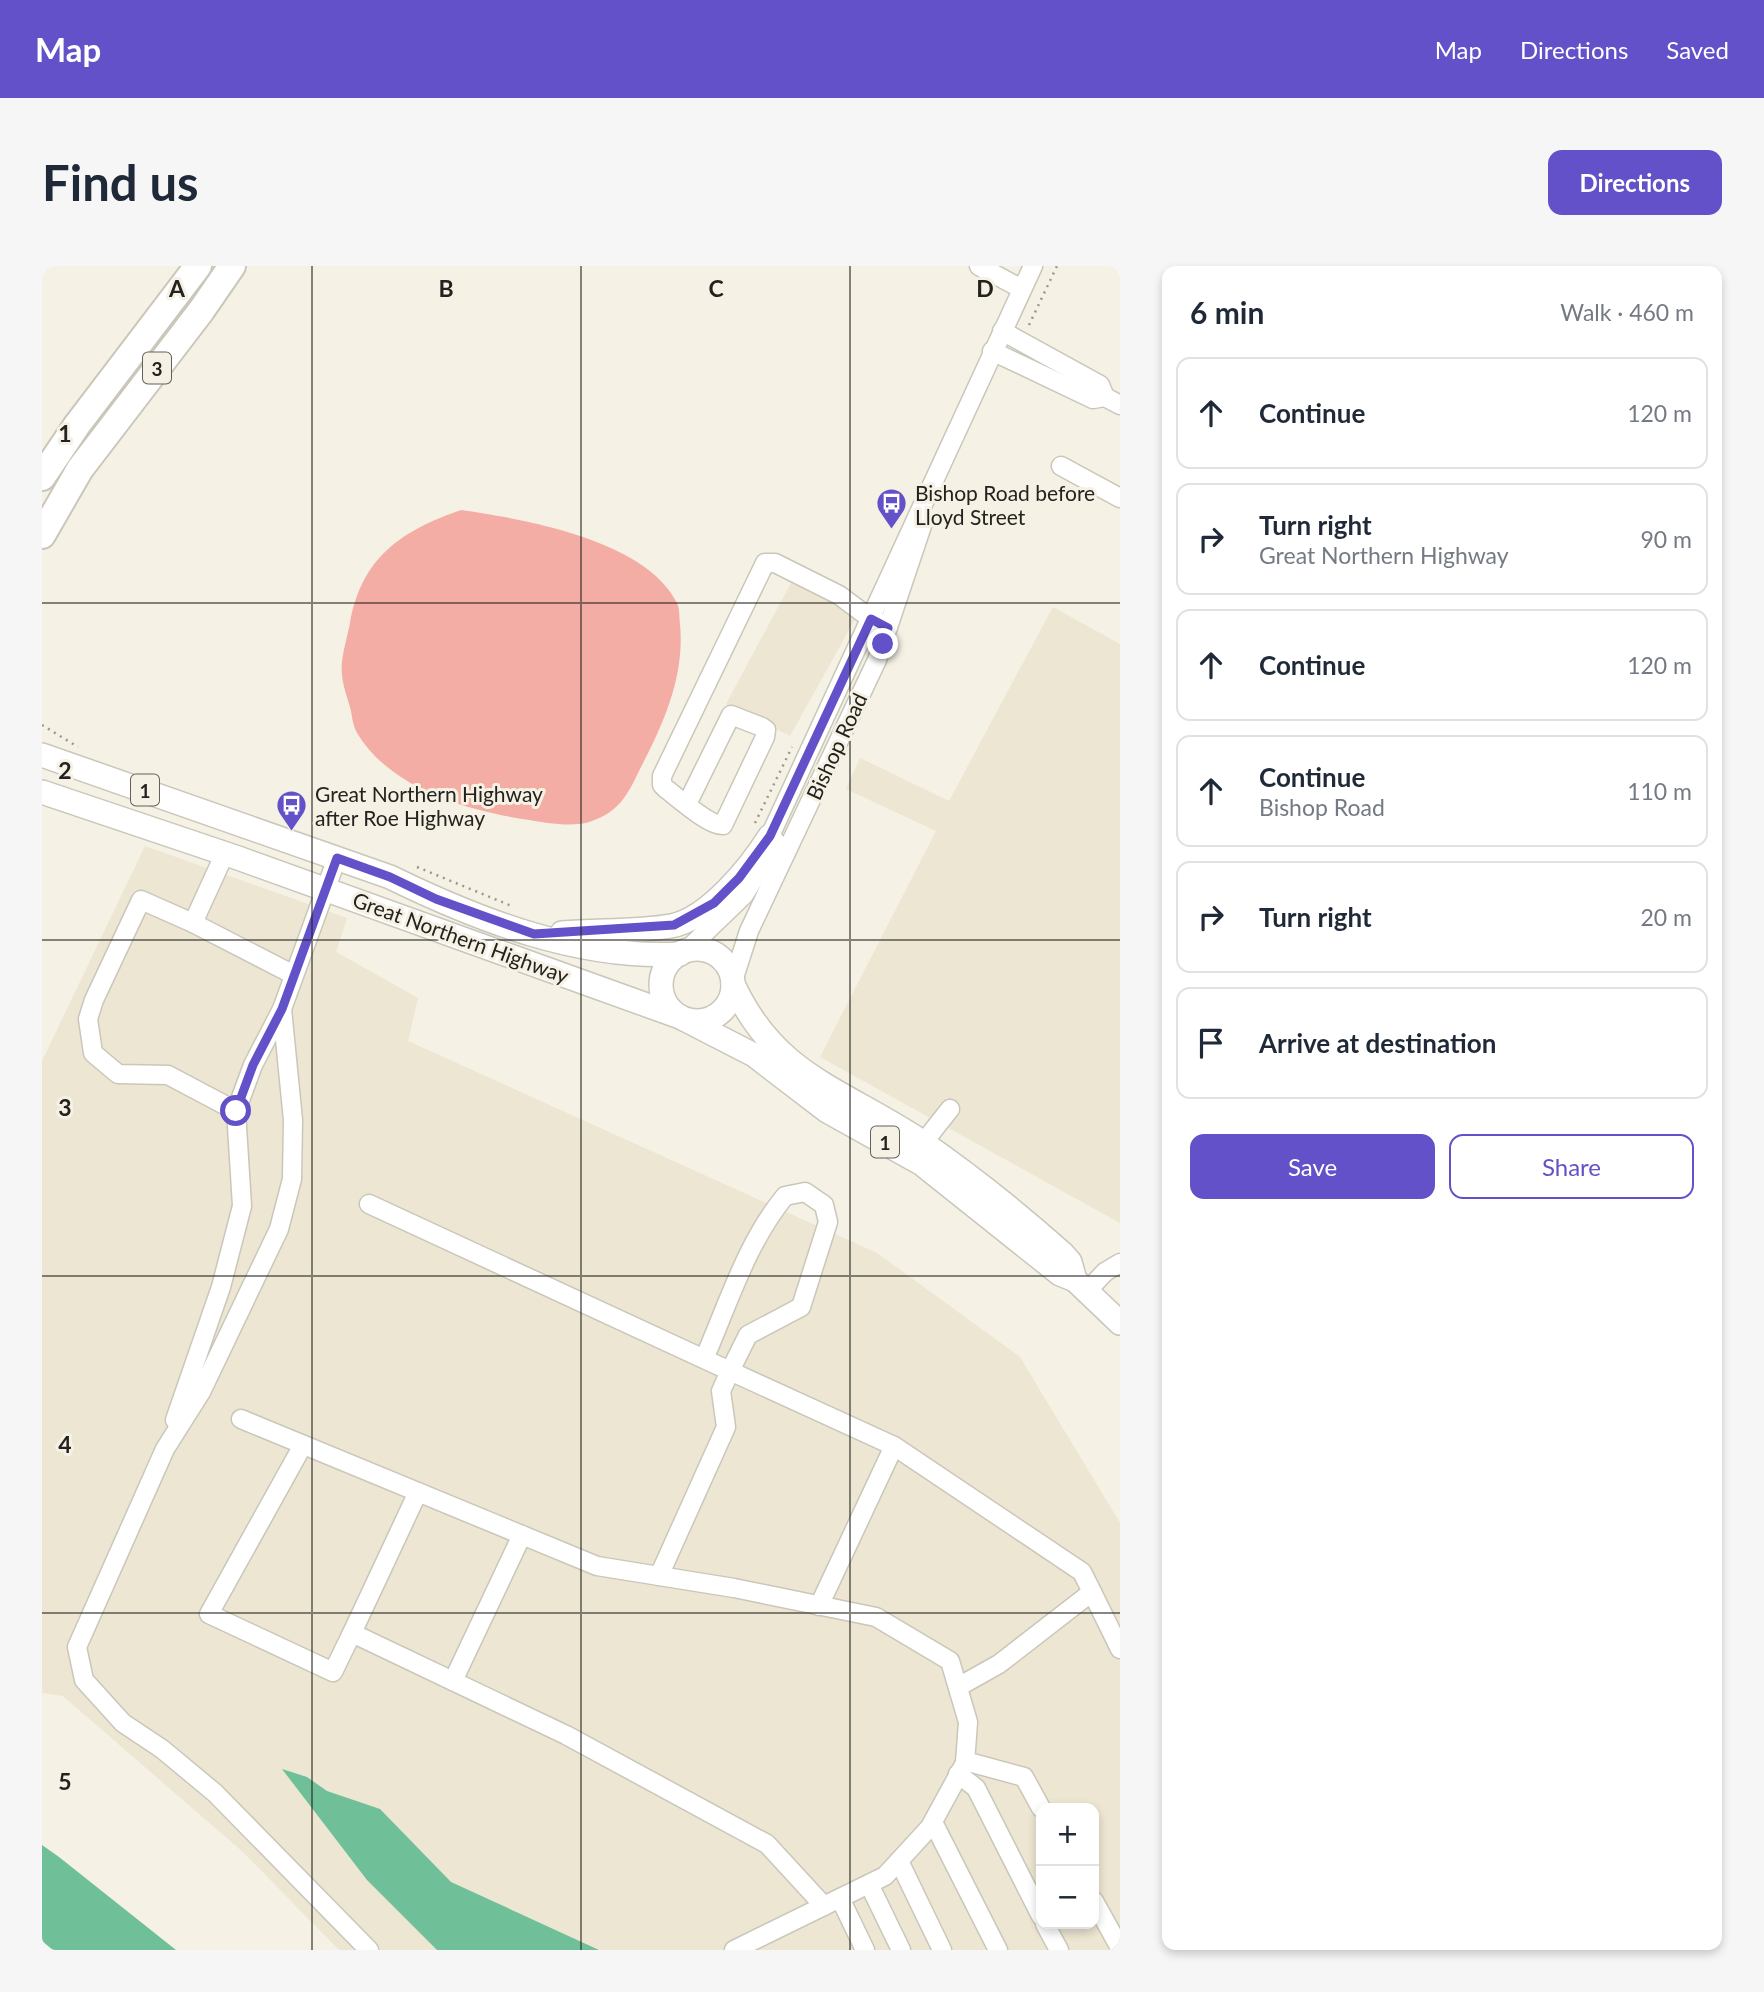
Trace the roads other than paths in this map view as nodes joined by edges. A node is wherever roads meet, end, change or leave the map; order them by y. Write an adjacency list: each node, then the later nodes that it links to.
1 (198, 266): 11 (highway, 3)
2 (232, 266): 10 (highway, 3)
3 (979, 266): 5 (street)
4 (1033, 266): 5 (street, Bishop Road)
5 (1021, 289): 6 (street, Bishop Road)
6 (1002, 331): 7 (street, Bishop Road); 8 (street)
7 (992, 351): 8 (street); 13 (street, Bishop Road)
8 (1112, 401)
9 (1061, 466): 12 (street)
10 (80, 469): 14 (highway, 3); 15 (highway)
11 (42, 477)
12 (1120, 498)
13 (920, 508): 16 (street, Bishop Road); 17 (street, Bishop Road)
14 (42, 534)
15 (42, 557)
16 (871, 619): 17 (street); 20 (street); 22 (street, Bishop Road)
17 (888, 628): 30 (street, Bishop Road)
18 (42, 755): 21 (main road, Great Northern Highway / 1)
19 (42, 792): 23 (main road, Great Northern Highway / 1)
20 (687, 804): 20 (street)
21 (197, 808): 23 (main road); 24 (main road, Great Northern Highway / 1)
22 (770, 836): 27 (main road); 28 (street, Bishop Road)
23 (225, 853): 25 (main road, Great Northern Highway / 1); 26 (street)
24 (337, 858): 25 (street); 27 (main road, Great Northern Highway / 1)
25 (325, 889): 29 (street); 32 (main road, Great Northern Highway / 1)
26 (193, 923): 29 (street); 34 (street)
27 (534, 934): 28 (main road, Great Northern Highway / 1)
28 (684, 952): 30 (main road, 1); 32 (main road)
29 (294, 975): 31 (street)
30 (733, 982): 32 (main road, 1); 35 (main road, Great Northern Highway / 1)
31 (282, 1009): 34 (street); 45 (street)
32 (682, 1018): 35 (main road, Great Northern Highway / 1)
33 (950, 1109): 35 (street)
34 (236, 1111): 45 (street)
35 (917, 1150): 38 (main road, Great Northern Highway / 1)
36 (369, 1203): 40 (street)
37 (1120, 1263): 38 (street)
38 (1081, 1285): 39 (main road, Great Northern Highway / 1)
39 (1120, 1323)
40 (704, 1359): 41 (street); 41 (street)
41 (730, 1371): 44 (street); 48 (street)
42 (241, 1419): 43 (street)
43 (303, 1445): 46 (street); 51 (street)
44 (894, 1446): 49 (street); 50 (street)
45 (165, 1449): 65 (street)
46 (418, 1492): 47 (street); 51 (street)
47 (522, 1535): 48 (street); 53 (street)
48 (659, 1576): 50 (street)
49 (1091, 1592): 52 (street); 54 (street)
50 (819, 1606): 54 (street)
51 (352, 1633): 53 (street)
52 (1120, 1649)
53 (453, 1681): 60 (street)
54 (958, 1687): 55 (street)
55 (962, 1768): 56 (street); 57 (street); 61 (street)
56 (1038, 1803)
57 (933, 1822): 58 (street); 70 (street)
58 (899, 1861): 59 (street); 69 (street)
59 (869, 1884): 60 (street); 68 (street)
60 (832, 1902): 66 (street); 67 (street)
61 (1036, 1906)
62 (1099, 1910): 64 (street)
63 (1048, 1929): 71 (street)
64 (1120, 1948)
65 (369, 1950)
66 (734, 1950)
67 (865, 1950)
68 (901, 1950)
69 (943, 1950)
70 (998, 1950)
71 (1059, 1950)

